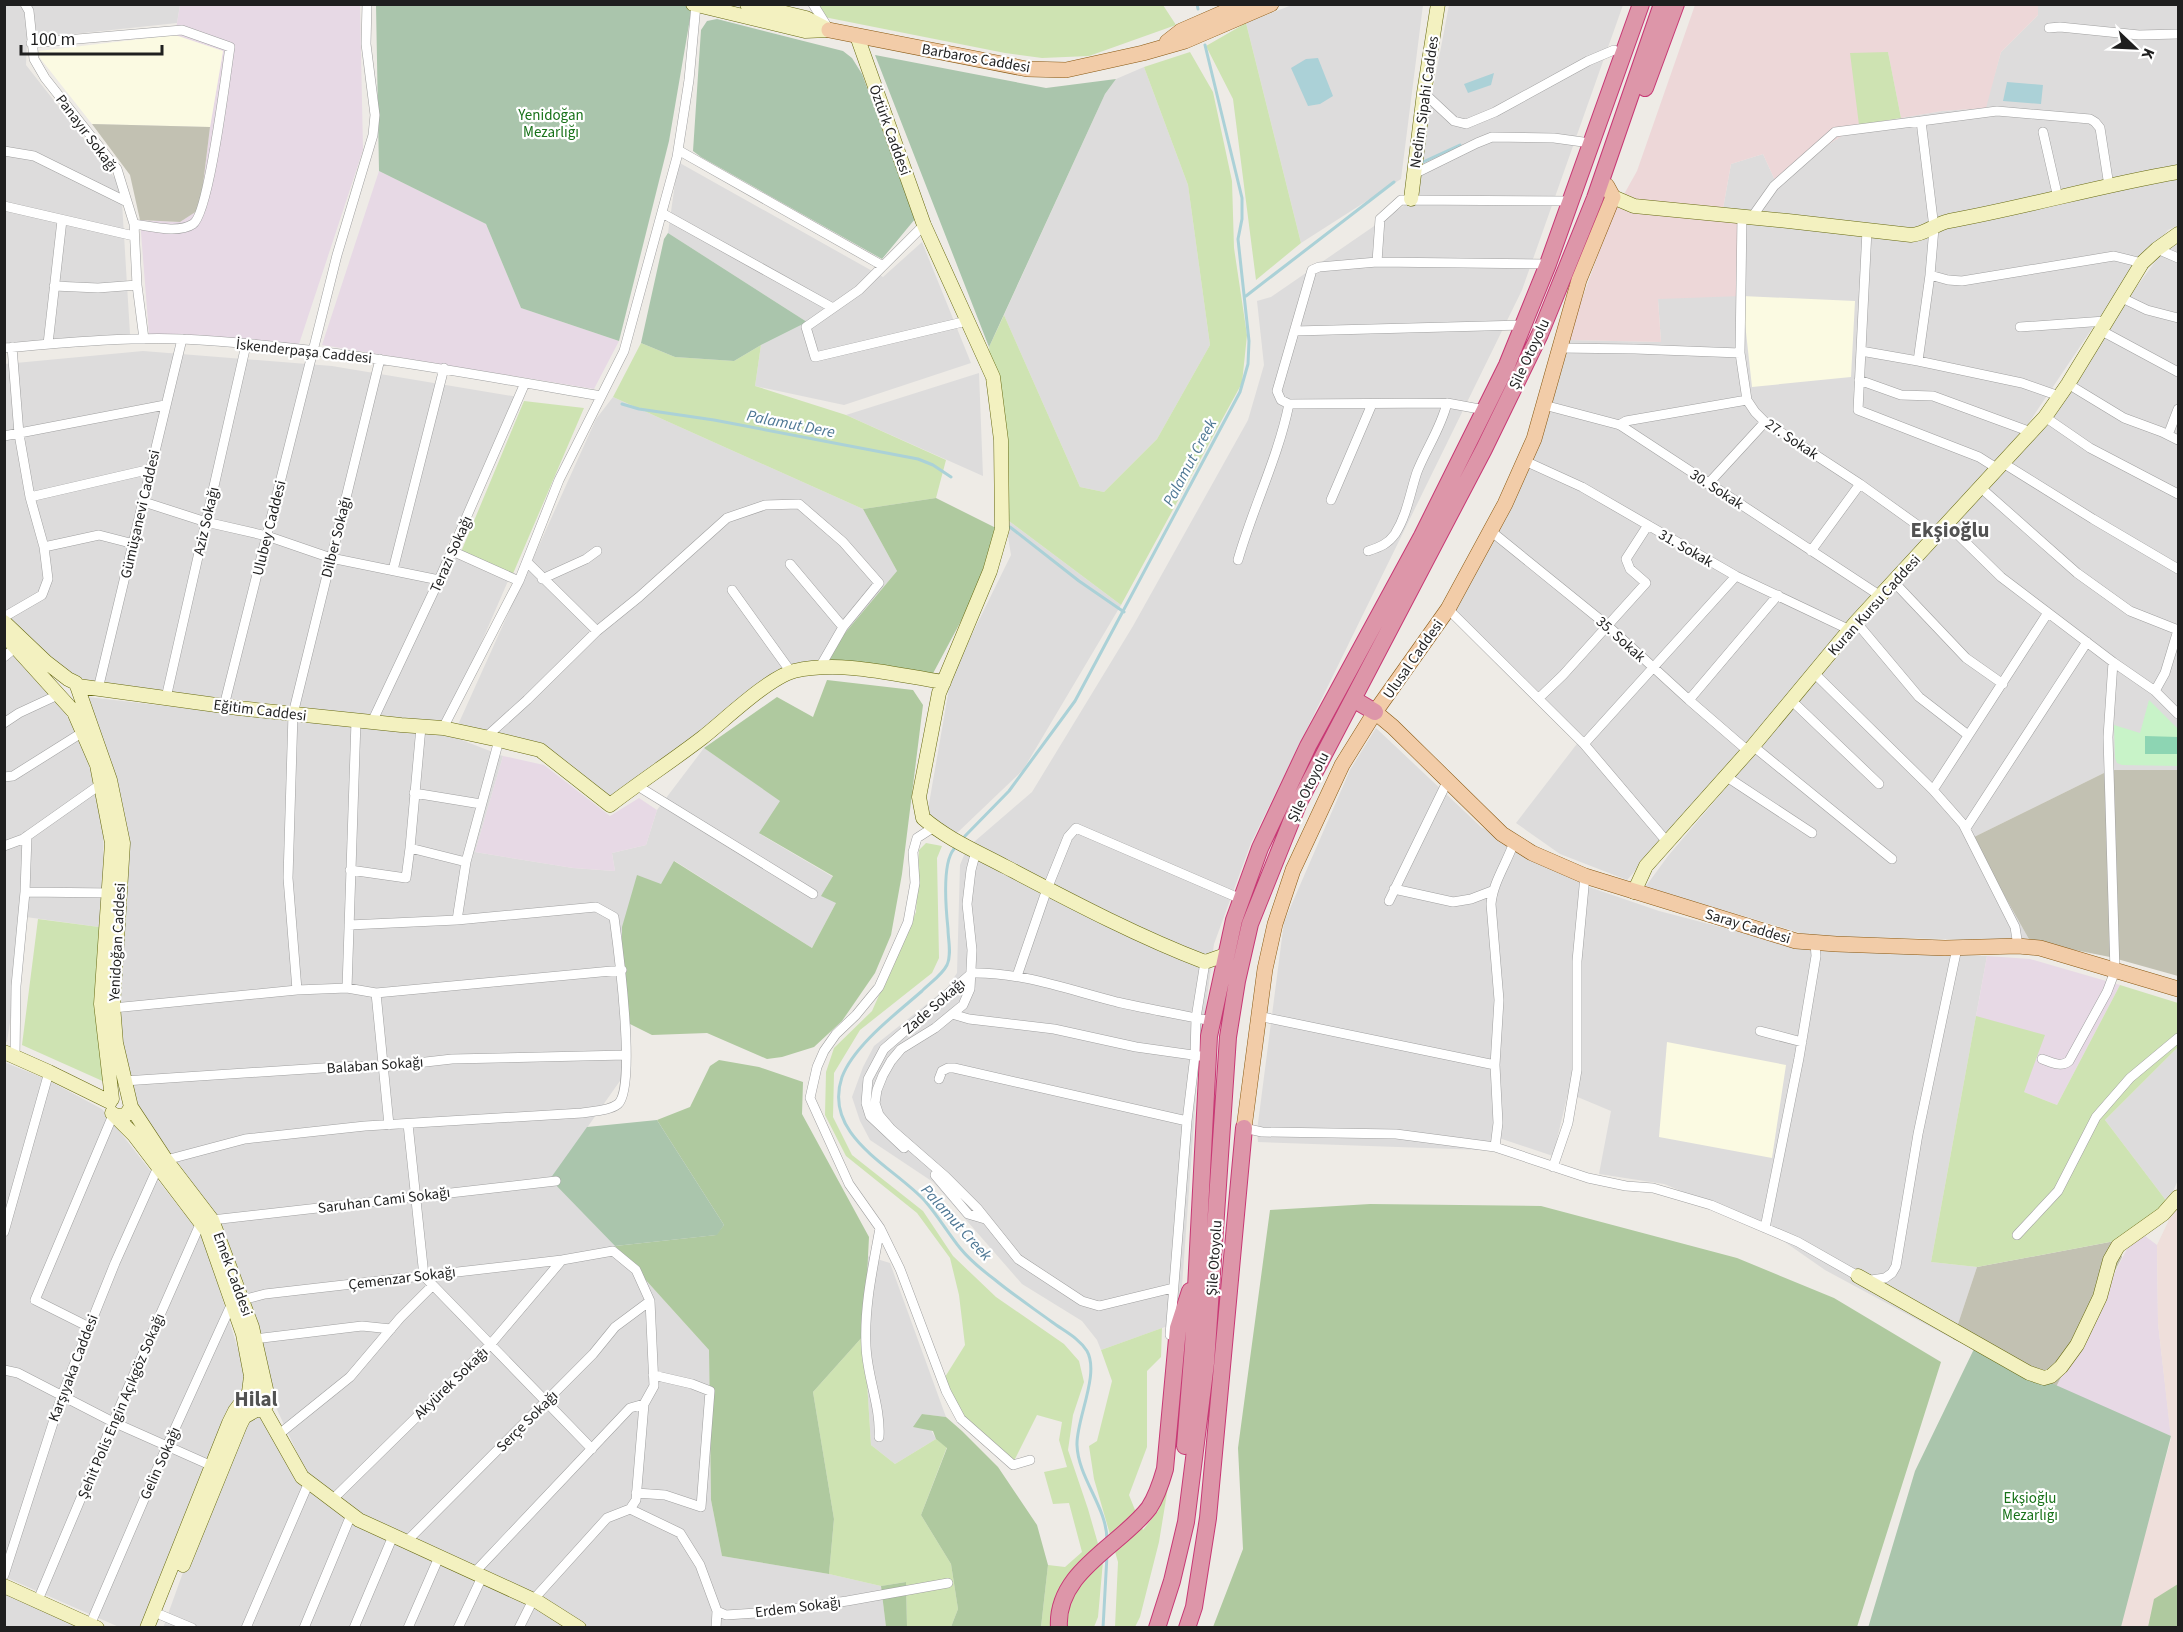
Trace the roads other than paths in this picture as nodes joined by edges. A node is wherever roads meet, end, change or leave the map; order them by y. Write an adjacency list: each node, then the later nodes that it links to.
1 (25, 4): 17 (street, Panayır Sokağı)
2 (367, 4): 68 (street, Ulubey Caddesi)
3 (747, 4): 14 (street, Barbaros Caddesi)
4 (813, 4): 14 (street)
5 (1243, 4): 18 (main road, Barbaros Caddesi)
6 (1271, 4): 18 (main road, Barbaros Caddesi)
7 (1438, 4): 20 (street, Nedim Sipahi Caddes)
8 (1630, 4): 19 (highway)
9 (1641, 4): 33 (highway, Şile Otoyolu)
10 (1662, 4): 61 (highway, Şile Otoyolu)
11 (1676, 4): 29 (highway)
12 (695, 5): 14 (street, Barbaros Caddesi); 24 (street)
13 (2049, 28): 15 (street)
14 (829, 30): 16 (main road, Barbaros Caddesi)
15 (2178, 34)
16 (857, 36): 18 (main road, Barbaros Caddesi); 39 (street, Öztürk Caddesi)
17 (31, 43): 32 (street, Panayır Sokağı); 38 (street)
18 (1159, 47)
19 (1614, 50): 20 (street); 23 (highway)
20 (1424, 93): 27 (street, Nedim Sipahi Caddes)
21 (1922, 121): 28 (street); 36 (street); 40 (street)
22 (2043, 132): 30 (street)
23 (1583, 142): 27 (street); 33 (highway)
24 (678, 150): 35 (street); 49 (street)
25 (4, 151): 32 (street)
26 (2178, 172): 28 (street)
27 (1414, 174): 31 (street, Nedim Sipahi Caddes)
28 (2109, 186): 30 (street)
29 (1610, 192): 36 (street); 61 (highway); 67 (main road, Ulusal Caddesi)
30 (2058, 198): 40 (street)
31 (1411, 200): 33 (street); 46 (street)
32 (125, 201): 38 (street, Panayır Sokağı)
33 (1571, 201): 48 (highway, Şile Otoyolu)
34 (4, 206): 37 (street)
35 (662, 213): 54 (street); 78 (street)
36 (1747, 217): 41 (street); 70 (street)
37 (62, 220): 43 (street); 51 (street)
38 (134, 224): 43 (street, Panayır Sokağı)
39 (924, 225): 49 (street); 56 (street, Öztürk Caddesi)
40 (1934, 228): 41 (street); 50 (street)
41 (1867, 230): 69 (street)
42 (2178, 234): 44 (street, Kuran Kursu Caddesi)
43 (134, 236): 52 (street, Panayır Sokağı)
44 (2157, 249): 45 (street); 47 (street, Kuran Kursu Caddesi)
45 (2178, 258)
46 (1377, 262): 48 (street); 60 (street)
47 (2142, 263): 50 (street); 53 (street, Kuran Kursu Caddesi)
48 (1548, 264): 57 (highway, Şile Otoyolu)
49 (883, 266): 54 (street)
50 (1930, 275): 72 (street)
51 (54, 285): 52 (street); 64 (street)
52 (136, 285): 62 (street, Panayır Sokağı)
53 (2120, 297): 55 (street); 58 (street, Kuran Kursu Caddesi)
54 (833, 308): 56 (street)
55 (2178, 318)
56 (967, 321): 151 (street, Öztürk Caddesi)
57 (1523, 325): 60 (street); 87 (highway, Şile Otoyolu)
58 (2102, 326): 59 (street); 74 (street); 77 (street, Kuran Kursu Caddesi)
59 (2020, 327)
60 (1295, 331): 81 (street)
61 (1540, 334): 158 (highway, Şile Otoyolu)
62 (144, 339): 63 (street, İskenderpaşa Caddesi); 64 (street, İskenderpaşa Caddesi)
63 (182, 339): 65 (street, İskenderpaşa Caddesi); 84 (street, Gümüşanevi Caddesi)
64 (48, 344): 66 (street, İskenderpaşa Caddesi)
65 (246, 345): 68 (street, İskenderpaşa Caddesi); 106 (street, Aziz Sokağı)
66 (8, 348): 92 (street)
67 (1559, 348): 70 (street); 85 (main road, Ulusal Caddesi)
68 (314, 350): 71 (street, İskenderpaşa Caddesi); 110 (street, Ulubey Caddesi)
69 (1861, 351): 72 (street); 75 (street)
70 (1740, 353): 80 (street)
71 (380, 359): 73 (street, İskenderpaşa Caddesi); 118 (street, Dilber Sokağı)
72 (1918, 361): 79 (street)
73 (444, 368): 76 (street, İskenderpaşa Caddesi); 123 (street)
74 (2178, 372)
75 (1859, 380): 91 (street); 97 (street)
76 (525, 383): 78 (street, İskenderpaşa Caddesi); 115 (street, Terazi Sokağı)
77 (2068, 384): 79 (street, Kuran Kursu Caddesi); 93 (street)
78 (601, 396): 120 (street)
79 (2059, 396): 88 (street, Kuran Kursu Caddesi)
80 (1747, 400): 89 (street, 27. Sokak); 90 (street)
81 (1288, 404): 82 (street); 119 (street)
82 (1372, 404): 83 (street); 104 (street)
83 (1447, 404): 87 (street); 117 (street)
84 (165, 405): 92 (street); 98 (street, Gümüşanevi Caddesi)
85 (1544, 405): 90 (street, 30. Sokak); 96 (main road, Ulusal Caddesi)
86 (2178, 409): 93 (street)
87 (1485, 410): 204 (highway, Şile Otoyolu)
88 (2045, 417): 91 (street, Kuran Kursu Caddesi); 102 (street)
89 (1765, 422): 99 (street); 100 (street, 27. Sokak)
90 (1619, 425): 99 (street, 30. Sokak)
91 (2031, 432): 97 (street, Kuran Kursu Caddesi)
92 (19, 434): 94 (street); 103 (street)
93 (2168, 435): 95 (street)
94 (4, 436)
95 (2178, 440)
96 (1525, 461): 108 (street, 31. Sokak); 109 (main road, Ulusal Caddesi)
97 (2000, 466): 101 (street, Kuran Kursu Caddesi); 122 (street)
98 (151, 469): 103 (street); 105 (street, Gümüşanevi Caddesi)
99 (1708, 484): 114 (street, 30. Sokak)
100 (1860, 484): 111 (street, 27. Sokak); 114 (street)
101 (1981, 488): 107 (street, Kuran Kursu Caddesi); 139 (street)
102 (2178, 494)
103 (30, 497): 113 (street)
104 (1331, 500)
105 (144, 502): 106 (street); 112 (street, Gümüşanevi Caddesi)
106 (206, 522): 110 (street); 156 (street, Aziz Sokağı)
107 (1947, 524): 111 (street, Kuran Kursu Caddesi); 133 (street)
108 (1648, 525): 124 (street, 31. Sokak); 136 (street)
109 (1492, 531): 132 (main road, Ulusal Caddesi); 136 (street, 35. Sokak)
110 (267, 536): 118 (street); 161 (street, Ulubey Caddesi)
111 (1934, 537): 128 (street, Kuran Kursu Caddesi)
112 (134, 544): 113 (street); 153 (street, Gümüşanevi Caddesi)
113 (44, 547): 134 (street)
114 (1811, 550): 131 (street, 30. Sokak)
115 (452, 551): 126 (street, Terazi Sokağı); 127 (street)
116 (597, 551): 125 (street)
117 (1368, 552)
118 (331, 558): 123 (street); 163 (street, Dilber Sokağı)
119 (1238, 560)
120 (526, 562): 125 (street); 127 (street)
121 (790, 564): 138 (street)
122 (2178, 569)
123 (393, 570): 126 (street)
124 (1736, 576): 130 (street, 31. Sokak); 147 (street)
125 (542, 579): 140 (street)
126 (440, 580): 166 (street, Terazi Sokağı)
127 (519, 581): 169 (street)
128 (1893, 581): 131 (street, Kuran Kursu Caddesi); 152 (street)
129 (732, 590): 148 (street)
130 (1778, 595): 137 (street, 31. Sokak); 159 (street)
131 (1880, 595): 137 (street, Kuran Kursu Caddesi)
132 (1448, 609): 157 (street); 162 (main road, Ulusal Caddesi)
133 (2047, 614): 142 (street); 152 (street)
134 (4, 617)
135 (4, 622): 150 (street)
136 (1608, 626): 147 (street, 35. Sokak); 157 (street)
137 (1853, 626): 149 (street, Kuran Kursu Caddesi); 171 (street)
138 (843, 627): 140 (street); 146 (street)
139 (2178, 630): 154 (street)
140 (597, 631): 172 (street)
141 (4, 635): 143 (street, Yenidoğan Caddesi)
142 (2087, 642): 145 (street); 185 (street)
143 (16, 647): 144 (street); 155 (street, Yenidoğan Caddesi)
144 (4, 657)
145 (2113, 662): 154 (street); 214 (street)
146 (819, 667): 148 (street); 151 (street)
147 (1654, 668): 159 (street, 35. Sokak); 173 (street)
148 (791, 672): 180 (street)
149 (1814, 673): 160 (street, Kuran Kursu Caddesi); 181 (street)
150 (73, 682): 153 (street, Eğitim Caddesi); 155 (street); 177 (street, Yenidoğan Caddesi)
151 (944, 682): 184 (street, Öztürk Caddesi)
152 (2003, 684): 171 (street)
153 (98, 689): 156 (street, Eğitim Caddesi)
154 (2155, 691): 164 (street)
155 (60, 694): 167 (street); 170 (street, Yenidoğan Caddesi)
156 (166, 698): 161 (street, Eğitim Caddesi)
157 (1539, 698): 173 (street)
158 (1353, 699): 162 (highway); 290 (highway, Şile Otoyolu)
159 (1689, 700): 174 (street, 35. Sokak)
160 (1791, 700): 174 (street, Kuran Kursu Caddesi); 179 (street)
161 (224, 706): 163 (street, Eğitim Caddesi)
162 (1375, 712): 178 (main road, Saray Caddesi); 223 (main road, Ulusal Caddesi)
163 (293, 714): 165 (street, Eğitim Caddesi); 219 (street, Dilber Sokağı)
164 (2178, 714)
165 (356, 721): 166 (street, Eğitim Caddesi); 195 (street)
166 (372, 722): 168 (street, Eğitim Caddesi)
167 (4, 723)
168 (421, 727): 169 (street, Eğitim Caddesi); 182 (street)
169 (443, 728): 172 (street, Eğitim Caddesi)
170 (83, 732): 175 (street); 177 (street, Yenidoğan Caddesi)
171 (1968, 735): 181 (street)
172 (492, 738): 180 (street, Eğitim Caddesi); 183 (street)
173 (1584, 744): 189 (street)
174 (1750, 749): 176 (street, Kuran Kursu Caddesi); 193 (street, 35. Sokak)
175 (4, 777)
176 (1727, 777): 186 (street); 189 (street, Kuran Kursu Caddesi)
177 (106, 782): 187 (street); 202 (street, Yenidoğan Caddesi)
178 (1447, 782): 188 (main road, Saray Caddesi); 198 (street)
179 (1879, 784)
180 (636, 785): 203 (street)
181 (1933, 790): 185 (street)
182 (414, 793): 183 (street); 191 (street)
183 (481, 804): 194 (street)
184 (934, 827): 192 (street); 253 (street)
185 (1966, 828): 209 (street)
186 (1812, 833)
187 (27, 836): 190 (street); 200 (street)
188 (1514, 842): 196 (main road, Saray Caddesi); 199 (street)
189 (1668, 843): 201 (street, Kuran Kursu Caddesi)
190 (4, 846)
191 (410, 848): 194 (street); 195 (street)
192 (976, 851): 197 (street); 215 (street)
193 (1892, 859)
194 (466, 862): 206 (street)
195 (350, 870): 207 (street)
196 (1585, 876): 201 (main road, Saray Caddesi); 245 (street)
197 (1047, 889): 204 (street); 212 (street); 216 (street)
198 (1395, 889): 199 (street); 205 (street)
199 (1492, 891): 232 (street)
200 (25, 892): 202 (street); 228 (street)
201 (1634, 892): 208 (main road, Saray Caddesi)
202 (115, 893): 221 (street, Yenidoğan Caddesi); 238 (street, Yenidoğan Caddesi)
203 (813, 894)
204 (1241, 899): 211 (highway, Şile Otoyolu)
205 (1389, 901)
206 (457, 920): 207 (street); 213 (street)
207 (349, 925): 217 (street)
208 (1815, 943): 210 (main road, Saray Caddesi); 227 (street)
209 (2018, 946): 210 (main road, Saray Caddesi); 214 (main road, Saray Caddesi)
210 (1957, 948): 260 (street)
211 (1225, 955): 212 (street); 224 (highway, Şile Otoyolu)
212 (1205, 962): 224 (street)
213 (622, 970): 220 (street); 229 (street)
214 (2115, 971): 218 (main road, Saray Caddesi); 231 (street)
215 (972, 974): 216 (street, Zade Sokağı); 222 (street); 251 (street, Zade Sokağı)
216 (1017, 976): 224 (street, Zade Sokağı)
217 (347, 988): 219 (street); 220 (street)
218 (2178, 989)
219 (297, 990): 221 (street)
220 (376, 993): 233 (street)
221 (113, 1008): 236 (street, Yenidoğan Caddesi)
222 (952, 1014): 230 (street); 251 (street)
223 (1258, 1016): 232 (street); 242 (main road, Ulusal Caddesi)
224 (1204, 1019): 230 (highway, Şile Otoyolu)
225 (1760, 1031): 227 (street)
226 (2178, 1038): 256 (street)
227 (1802, 1042): 254 (street)
228 (10, 1055): 234 (street, Emek Caddesi)
229 (626, 1055): 233 (street, Balaban Sokağı); 240 (street)
230 (1202, 1056): 239 (street); 248 (highway, Şile Otoyolu)
231 (2042, 1059)
232 (1495, 1065): 243 (street)
233 (382, 1067): 236 (street, Balaban Sokağı); 241 (street)
234 (49, 1072): 238 (street, Emek Caddesi); 255 (street)
235 (939, 1079): 239 (street)
236 (124, 1081): 237 (street, Yenidoğan Caddesi)
237 (131, 1105): 238 (street); 244 (street, Emek Caddesi)
238 (113, 1108): 244 (street, Emek Caddesi); 265 (street)
239 (1187, 1120): 247 (street)
240 (408, 1124): 241 (street); 249 (street)
241 (389, 1125): 244 (street)
242 (1244, 1128): 243 (street); 277 (highway)
243 (1495, 1146): 245 (street)
244 (162, 1163): 252 (street, Emek Caddesi); 265 (street, Karşıyaka Caddesi)
245 (1553, 1167): 254 (street)
246 (556, 1181): 249 (street, Saruhan Cami Sokağı)
247 (1182, 1182): 248 (street); 262 (street)
248 (1200, 1195): 258 (highway, Şile Otoyolu)
249 (415, 1196): 252 (street, Saruhan Cami Sokağı); 259 (street)
250 (2178, 1197): 260 (street)
251 (985, 1219): 262 (street)
252 (207, 1221): 263 (street, Emek Caddesi); 278 (street, Şehit Polis Engin Açıkgöz Sokağı)
253 (880, 1228): 280 (street); 283 (street)
254 (1765, 1228): 260 (street)
255 (4, 1232)
256 (2017, 1235)
257 (562, 1260): 259 (street, Çemenzar Sokağı); 264 (street, Çemenzar Sokağı); 269 (street, Akyürek Sokağı)
258 (1197, 1274): 312 (highway); 313 (highway, Şile Otoyolu)
259 (424, 1276): 261 (street); 263 (street, Çemenzar Sokağı)
260 (1857, 1276)
261 (433, 1285): 266 (street); 269 (street)
262 (1173, 1288): 268 (street)
263 (238, 1301): 267 (street, Emek Caddesi); 272 (street, Emek Caddesi); 281 (street, Gelin Sokağı)
264 (650, 1301): 271 (street); 274 (street, Serçe Sokağı)
265 (89, 1327): 273 (street, Karşıyaka Caddesi)
266 (392, 1329): 267 (street); 279 (street)
267 (254, 1339): 275 (street, Emek Caddesi)
268 (1169, 1342)
269 (490, 1345): 274 (street); 287 (street, Akyürek Sokağı)
270 (4, 1370): 273 (street)
271 (653, 1375): 276 (street); 286 (street)
272 (248, 1394): 275 (street); 284 (street)
273 (62, 1395): 278 (street); 293 (street, Karşıyaka Caddesi)
274 (546, 1402): 282 (street); 291 (street, Serçe Sokağı)
275 (262, 1404): 279 (street, Emek Caddesi); 300 (street)
276 (644, 1404): 282 (street); 286 (street)
277 (1219, 1412): 290 (highway); 315 (highway)
278 (113, 1422): 281 (street); 297 (street, Şehit Polis Engin Açıkgöz Sokağı)
279 (278, 1435): 285 (street, Emek Caddesi)
280 (879, 1437)
281 (167, 1446): 284 (street); 301 (street, Gelin Sokağı)
282 (592, 1449): 294 (street)
283 (1030, 1460)
284 (212, 1466): 303 (street)
285 (309, 1482): 287 (street, Emek Caddesi); 305 (street)
286 (636, 1492): 288 (street)
287 (332, 1500): 289 (street, Emek Caddesi)
288 (630, 1509): 298 (street); 299 (street)
289 (351, 1515): 291 (street, Emek Caddesi); 306 (street)
290 (1186, 1522): 314 (highway, Şile Otoyolu)
291 (399, 1539): 292 (street, Emek Caddesi); 307 (street)
292 (439, 1557): 294 (street, Emek Caddesi); 308 (street)
293 (4, 1575)
294 (478, 1575): 298 (street, Emek Caddesi); 309 (street)
295 (948, 1583): 299 (street, Erdem Sokağı)
296 (4, 1586): 297 (street)
297 (38, 1600): 301 (street)
298 (533, 1600): 302 (street, Emek Caddesi); 310 (street)
299 (717, 1611): 311 (street)
300 (159, 1621): 304 (street)
301 (93, 1626)
302 (572, 1626)
303 (147, 1628)
304 (192, 1628)
305 (246, 1628)
306 (304, 1628)
307 (354, 1628)
308 (408, 1628)
309 (458, 1628)
310 (519, 1628)
311 (716, 1628)
312 (1059, 1628)
313 (1145, 1628)
314 (1157, 1628)
315 (1187, 1628)

